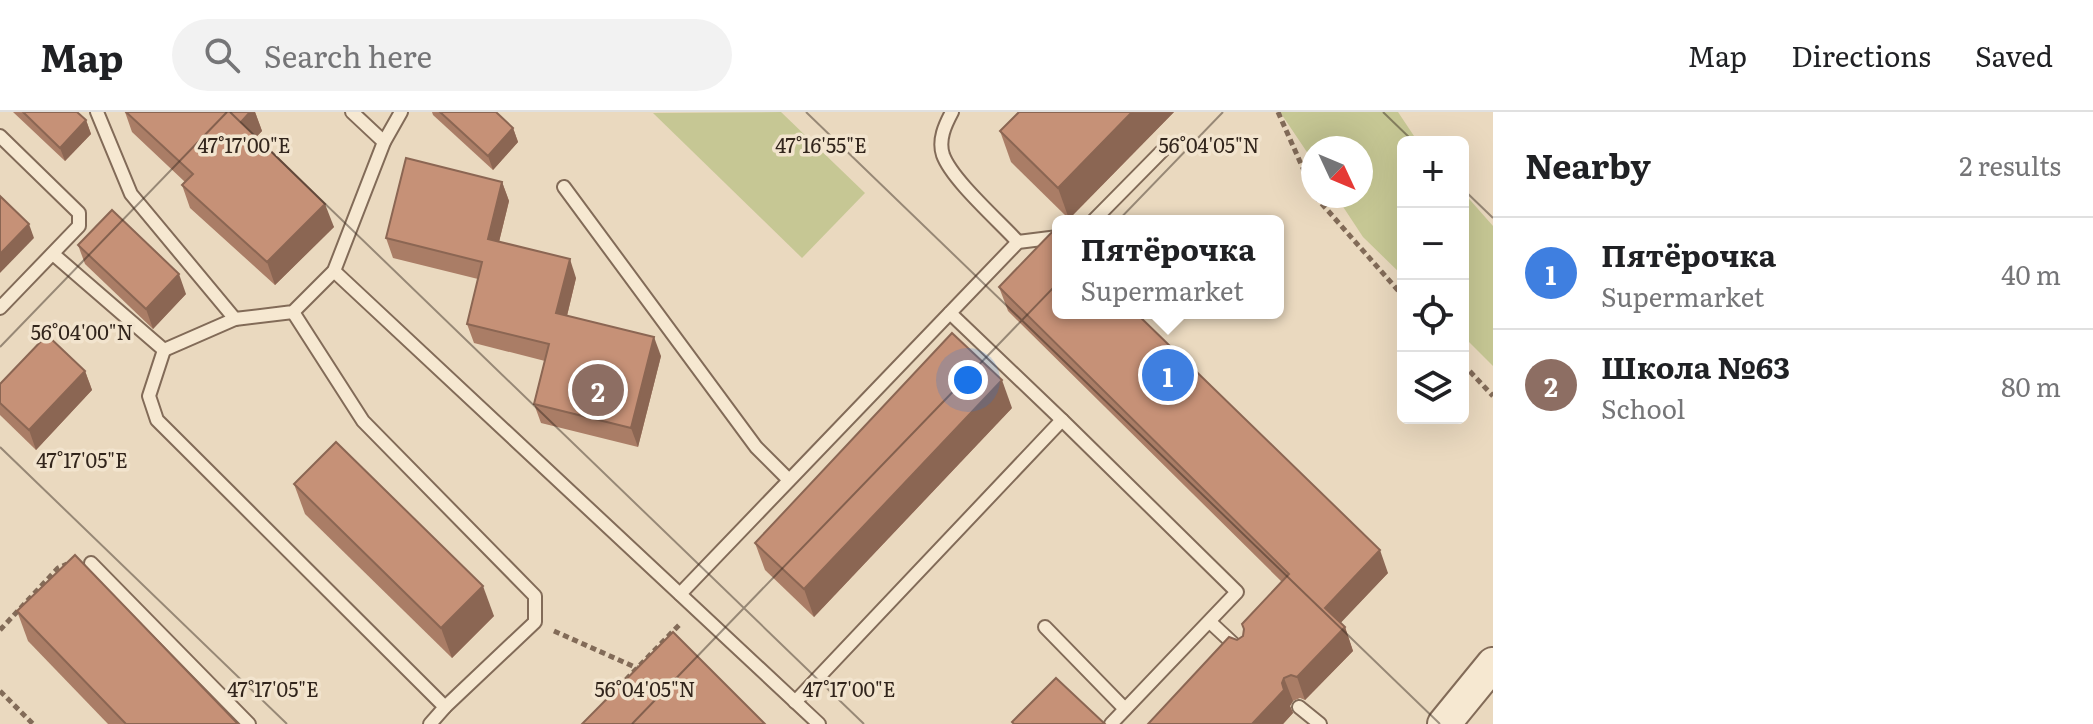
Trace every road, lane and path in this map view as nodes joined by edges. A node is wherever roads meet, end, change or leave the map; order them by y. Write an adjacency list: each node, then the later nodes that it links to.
1 (97, 112): 21 (lane)
2 (352, 112): 7 (lane)
3 (401, 112): 7 (lane)
4 (952, 112): 14 (lane)
5 (1278, 112): 9 (path)
6 (0, 136): 15 (lane)
7 (384, 142): 16 (lane)
8 (1167, 146): 12 (lane)
9 (1301, 164)
10 (564, 187): 26 (lane)
11 (1326, 208): 17 (path)
12 (1099, 215)
13 (1052, 238): 14 (lane)
14 (1018, 242): 20 (lane)
15 (53, 254): 18 (lane); 22 (lane)
16 (334, 271): 19 (lane); 28 (lane)
17 (1397, 289)
18 (0, 308)
19 (293, 312): 21 (lane); 30 (lane)
20 (950, 313): 25 (lane); 26 (lane)
21 (235, 319): 22 (lane)
22 (164, 350): 40 (lane)
23 (1469, 370): 24 (path)
24 (1493, 396)
25 (1062, 420): 31 (lane); 39 (lane)
26 (789, 480): 28 (lane)
27 (91, 563): 33 (path); 44 (lane)
28 (680, 594): 29 (lane)
29 (695, 608): 36 (path); 39 (lane)
30 (535, 622): 36 (path); 40 (lane)
31 (1210, 622): 34 (lane); 42 (lane)
32 (1045, 627): 42 (lane)
33 (0, 630)
34 (1244, 654)
35 (1493, 664): 49 (street)
36 (637, 668): 38 (path)
37 (0, 691): 43 (path)
38 (605, 702)
39 (795, 702): 46 (lane)
40 (445, 707): 45 (lane)
41 (1299, 707): 48 (lane)
42 (1125, 709): 47 (lane)
43 (33, 724)
44 (249, 724)
45 (430, 724)
46 (819, 724)
47 (1111, 724)
48 (1320, 724)
49 (1444, 724)

